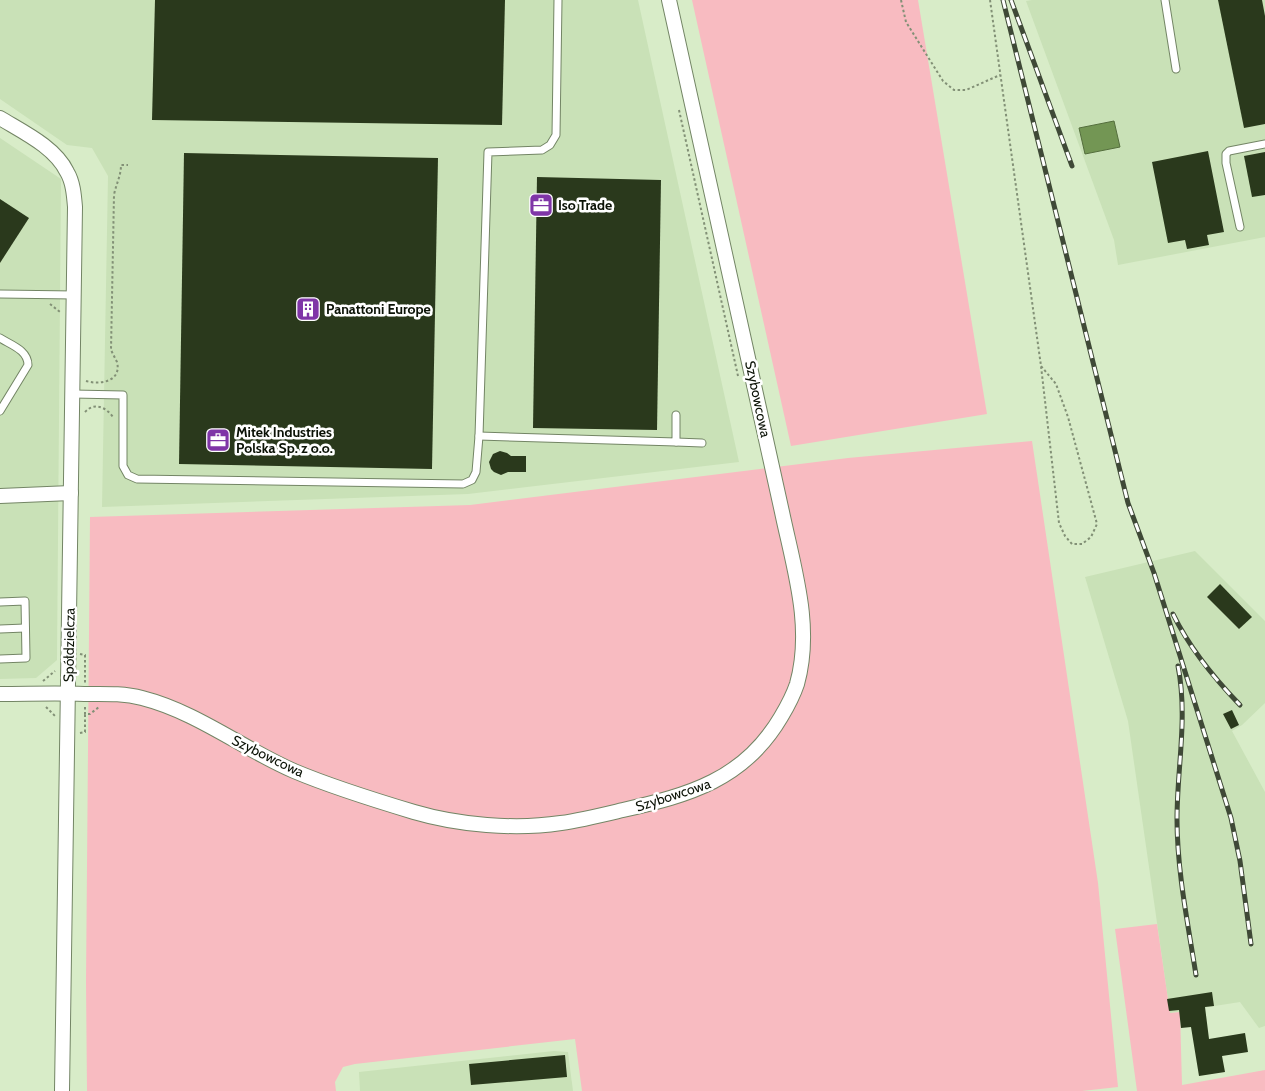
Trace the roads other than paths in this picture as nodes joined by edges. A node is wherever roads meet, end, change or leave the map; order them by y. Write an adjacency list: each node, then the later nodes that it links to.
1 (558, 0): 14 (lane)
2 (669, 0): 23 (street, Szybowcowa)
3 (1165, 0): 4 (lane)
4 (1176, 68)
5 (0, 118): 9 (street, Spółdzielcza)
6 (1265, 144): 7 (lane)
7 (1240, 227)
8 (0, 294): 9 (lane)
9 (74, 295): 11 (street, Spółdzielcza)
10 (0, 338): 12 (lane)
11 (73, 394): 14 (lane); 17 (street, Spółdzielcza)
12 (0, 411)
13 (676, 416): 15 (lane)
14 (479, 436): 15 (lane)
15 (676, 442): 16 (lane)
16 (702, 443)
17 (71, 493): 18 (street); 23 (street, Spółdzielcza)
18 (0, 496)
19 (0, 602): 20 (lane)
20 (25, 628): 21 (lane); 22 (lane)
21 (0, 629)
22 (0, 659)
23 (68, 692): 24 (street, Szybowcowa); 25 (street, Spółdzielcza)
24 (0, 694)
25 (62, 1091)

